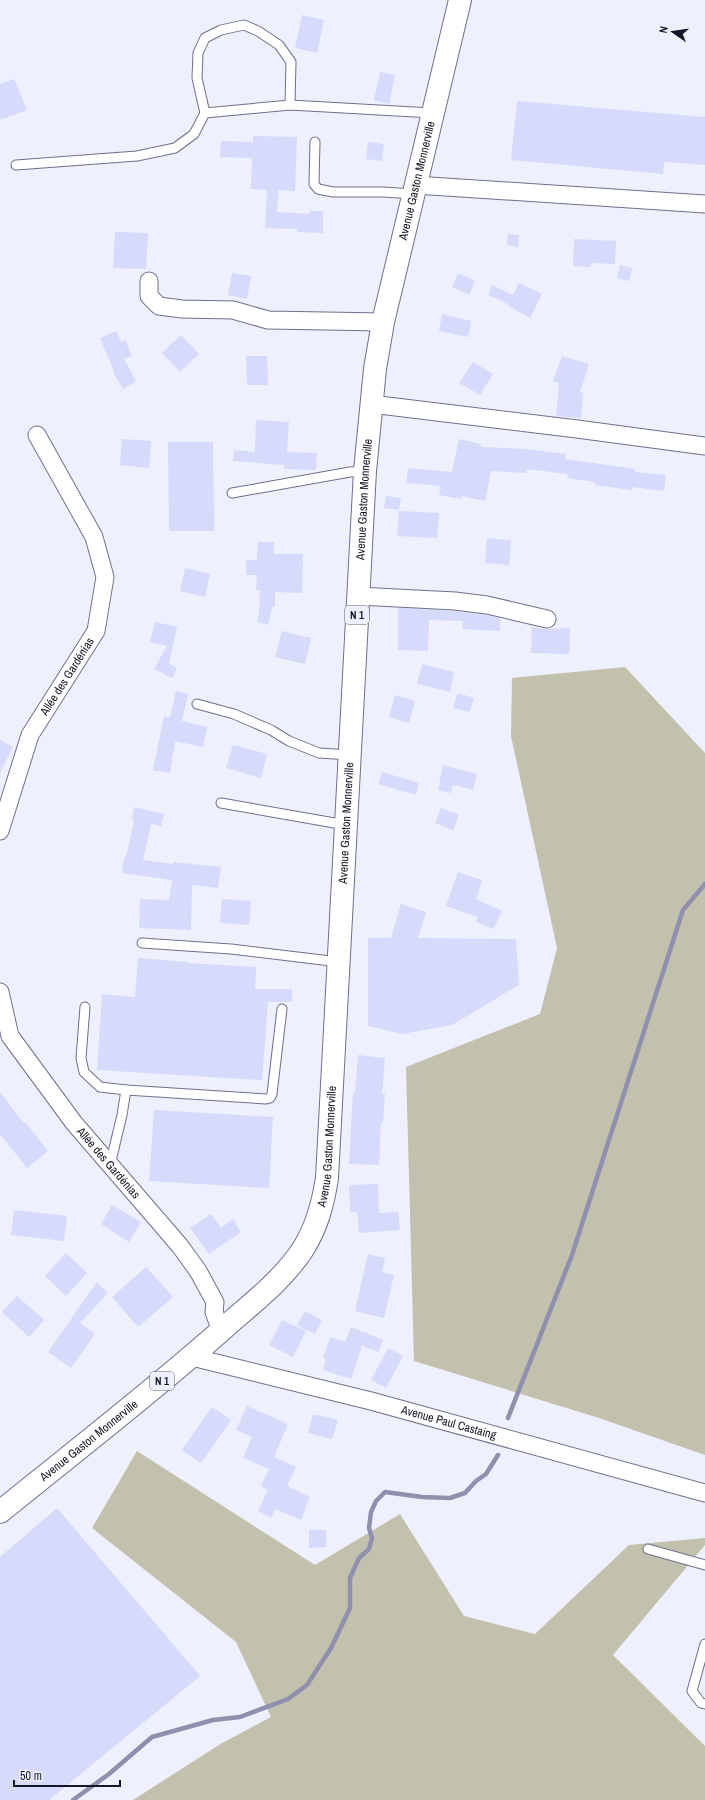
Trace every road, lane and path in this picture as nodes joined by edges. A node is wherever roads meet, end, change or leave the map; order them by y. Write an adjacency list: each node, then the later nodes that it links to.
1 (460, 0): 4 (main road, Avenue Gaston Monnerville / N 1)
2 (290, 105): 3 (lane); 3 (lane); 4 (lane)
3 (205, 113): 6 (lane)
4 (432, 113): 7 (main road, Avenue Gaston Monnerville / N 1)
5 (315, 142): 7 (lane)
6 (16, 165)
7 (414, 190): 8 (street); 10 (main road, Avenue Gaston Monnerville / N 1)
8 (705, 204)
9 (149, 281): 10 (street)
10 (383, 322): 11 (main road, Avenue Gaston Monnerville / N 1)
11 (371, 404): 13 (street); 14 (main road, Avenue Gaston Monnerville / N 1)
12 (37, 435): 22 (street, Allée des Gardénias)
13 (705, 446)
14 (365, 472): 15 (lane); 16 (main road, Avenue Gaston Monnerville / N 1)
15 (232, 493)
16 (358, 596): 17 (street); 19 (main road, Avenue Gaston Monnerville / N 1)
17 (547, 619)
18 (196, 704): 19 (lane)
19 (350, 755): 21 (main road, Avenue Gaston Monnerville / N 1)
20 (221, 803): 21 (lane)
21 (346, 826): 24 (main road, Avenue Gaston Monnerville / N 1)
22 (0, 831)
23 (142, 944): 24 (lane)
24 (339, 962): 30 (main road, Avenue Gaston Monnerville / N 1)
25 (0, 992): 29 (street, Allée des Gardénias)
26 (85, 1007): 28 (lane)
27 (282, 1009): 28 (lane)
28 (126, 1090): 29 (lane)
29 (110, 1165): 30 (street, Allée des Gardénias)
30 (221, 1331): 31 (main road, Avenue Gaston Monnerville / N 1)
31 (192, 1357): 32 (street, Avenue Paul Castaing); 33 (main road, Avenue Gaston Monnerville / N 1)
32 (705, 1493)
33 (0, 1512)
34 (648, 1549): 35 (lane)
35 (705, 1565)
36 (705, 1644): 37 (lane)
37 (705, 1704)

